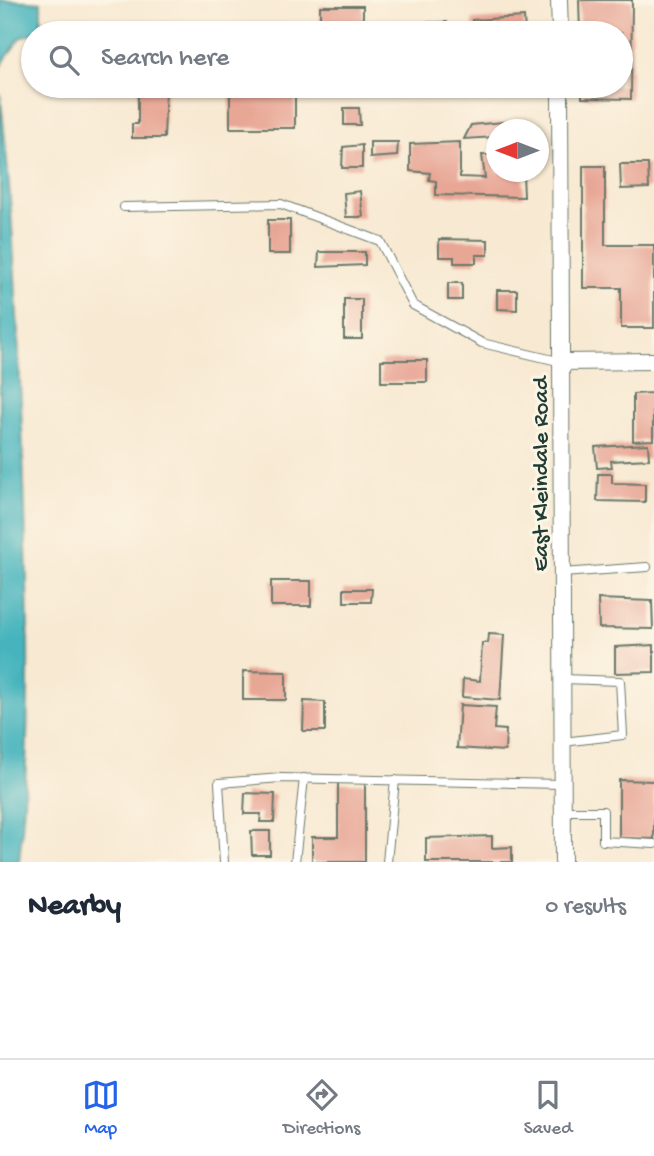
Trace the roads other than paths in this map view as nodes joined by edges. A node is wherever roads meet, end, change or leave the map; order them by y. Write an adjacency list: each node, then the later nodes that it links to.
1 (559, 0): 2 (street)
2 (560, 21)
3 (560, 98): 6 (street, East Kleindale Road)
4 (124, 207): 6 (lane)
5 (654, 361): 6 (street)
6 (562, 362): 8 (street, East Kleindale Road)
7 (647, 568): 8 (lane)
8 (562, 573): 9 (street, East Kleindale Road)
9 (563, 679): 10 (street, East Kleindale Road); 10 (lane)
10 (563, 742): 13 (street, East Kleindale Road)
11 (304, 778): 12 (lane); 16 (lane); 17 (lane)
12 (395, 780): 13 (lane); 18 (lane)
13 (563, 784): 14 (street, East Kleindale Road)
14 (563, 811): 15 (lane); 19 (street, East Kleindale Road)
15 (654, 844)
16 (224, 862)
17 (295, 862)
18 (387, 862)
19 (563, 862)

